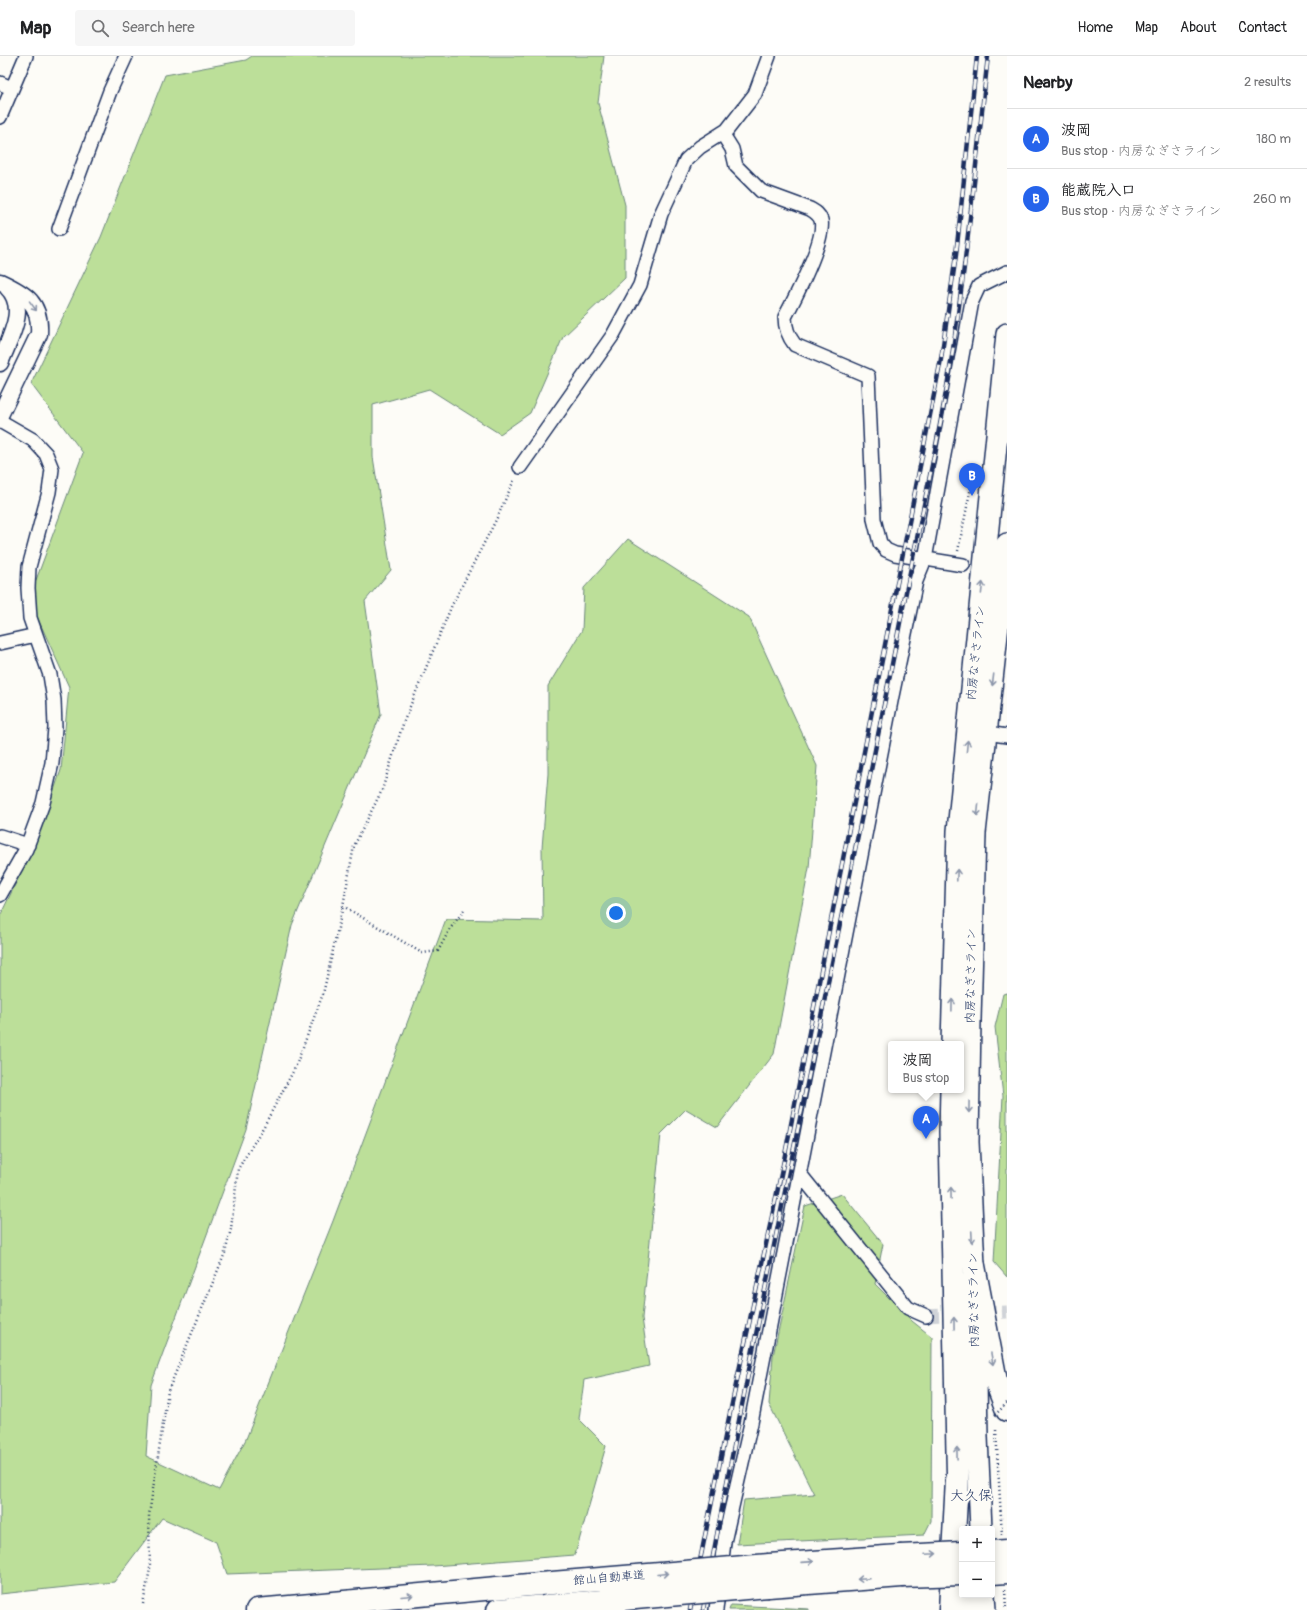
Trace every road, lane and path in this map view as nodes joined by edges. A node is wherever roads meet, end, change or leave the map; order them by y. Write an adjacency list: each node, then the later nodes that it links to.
1 (26, 56): 4 (street)
2 (126, 56): 7 (street)
3 (769, 56): 6 (street)
4 (6, 85): 5 (street)
5 (0, 117)
6 (722, 133): 14 (street); 17 (street)
7 (58, 229)
8 (1007, 272): 17 (street)
9 (1, 282): 11 (street); 12 (street, one-way to 12)
10 (1007, 334): 27 (highway, 内房なぎさライン, one-way to 10)
11 (0, 363)
12 (0, 415)
13 (0, 421): 19 (street)
14 (520, 467): 25 (path)
15 (979, 480): 18 (path)
16 (1007, 544): 21 (highway, 内房なぎさライン, one-way to 21)
17 (925, 559): 18 (street); 29 (street)
18 (960, 564)
19 (36, 635): 20 (street); 23 (street)
20 (0, 643)
21 (997, 734): 30 (highway, 内房なぎさライン, one-way to 30)
22 (0, 836): 23 (street)
23 (28, 845): 24 (street)
24 (0, 896)
25 (344, 906): 26 (path); 45 (path)
26 (464, 910)
27 (952, 1041)
28 (951, 1093): 34 (highway, 内房なぎさライン, one-way to 28)
29 (800, 1174): 31 (street); 48 (street)
30 (974, 1266): 33 (highway, one-way to 33); 36 (highway, 内房なぎさライン)
31 (926, 1316)
32 (1007, 1404): 33 (path, bridge)
33 (1001, 1412): 37 (path)
34 (957, 1480): 35 (highway, 内房なぎさライン); 49 (highway)
35 (960, 1526)
36 (981, 1526)
37 (1000, 1547)
38 (959, 1554): 39 (highway, 館山自動車道, one-way to 38, bridge)
39 (901, 1566): 40 (highway, 館山自動車道, bridge); 41 (highway, 館山自動車道)
40 (959, 1574)
41 (768, 1575): 46 (highway, 館山自動車道, one-way to 41, bridge); 47 (highway, 館山自動車道, bridge)
42 (1001, 1577): 52 (path)
43 (965, 1598): 50 (highway)
44 (984, 1598): 51 (highway)
45 (143, 1604)
46 (256, 1610)
47 (498, 1610)
48 (716, 1610)
49 (950, 1610)
50 (966, 1610)
51 (985, 1610)
52 (1006, 1610)

